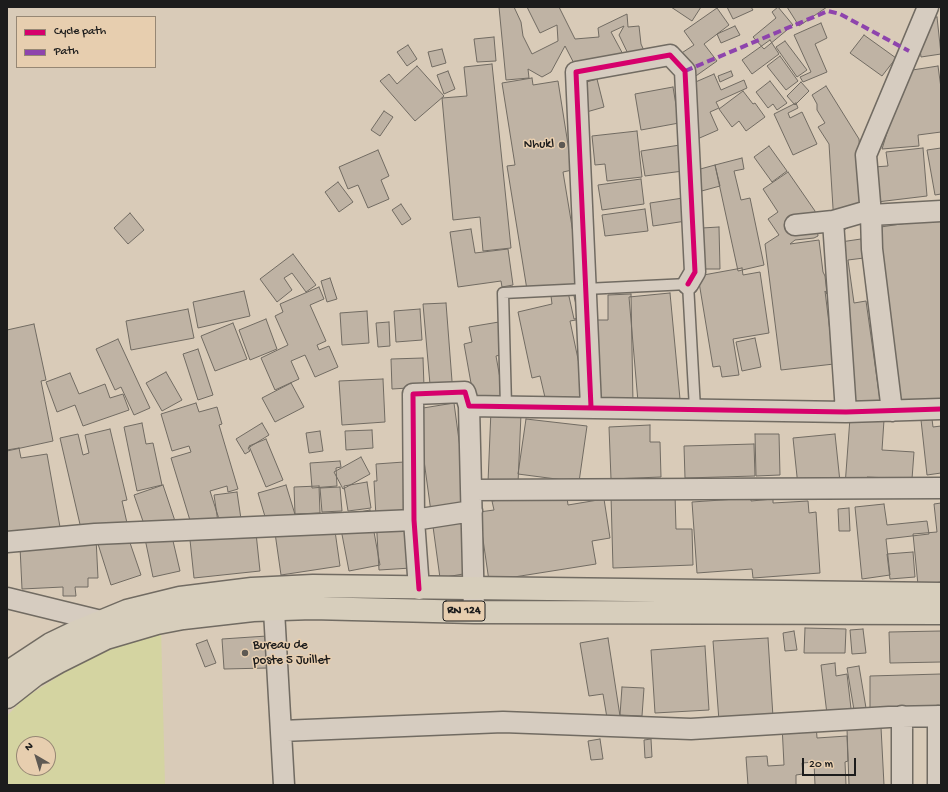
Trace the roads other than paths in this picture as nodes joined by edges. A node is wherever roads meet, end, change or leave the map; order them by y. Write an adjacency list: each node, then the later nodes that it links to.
1 (928, 7): 3 (street)
2 (941, 211): 3 (street)
3 (871, 213): 4 (street); 13 (street)
4 (833, 221): 5 (street); 14 (street)
5 (795, 225)
6 (688, 284): 7 (lane); 7 (street); 11 (lane)
7 (587, 289): 9 (lane); 10 (street)
8 (469, 406): 9 (street); 16 (street); 18 (street)
9 (506, 406): 10 (street)
10 (592, 407): 11 (street)
11 (696, 409): 14 (street)
12 (941, 409): 13 (street)
13 (892, 411): 14 (street)
14 (846, 412)
15 (941, 488): 16 (street)
16 (471, 490): 17 (street)
17 (472, 511): 18 (street); 22 (street)
18 (414, 520): 19 (street); 21 (street)
19 (7, 542)
20 (273, 587): 21 (main road, RN 124); 25 (street); 28 (main road, RN 124)
21 (420, 588): 22 (main road, RN 124)
22 (474, 590): 23 (main road, RN 124); 26 (street)
23 (941, 594)
24 (7, 598): 28 (street)
25 (274, 609): 26 (main road, RN 124); 30 (main road, RN 124); 33 (street)
26 (474, 612): 27 (main road, RN 124)
27 (941, 613)
28 (101, 621): 29 (main road, RN 124)
29 (7, 673)
30 (7, 697)
31 (902, 716): 32 (street); 33 (street); 35 (street)
32 (940, 716): 36 (street)
33 (281, 731): 34 (street)
34 (284, 785)
35 (902, 785)
36 (938, 785)

